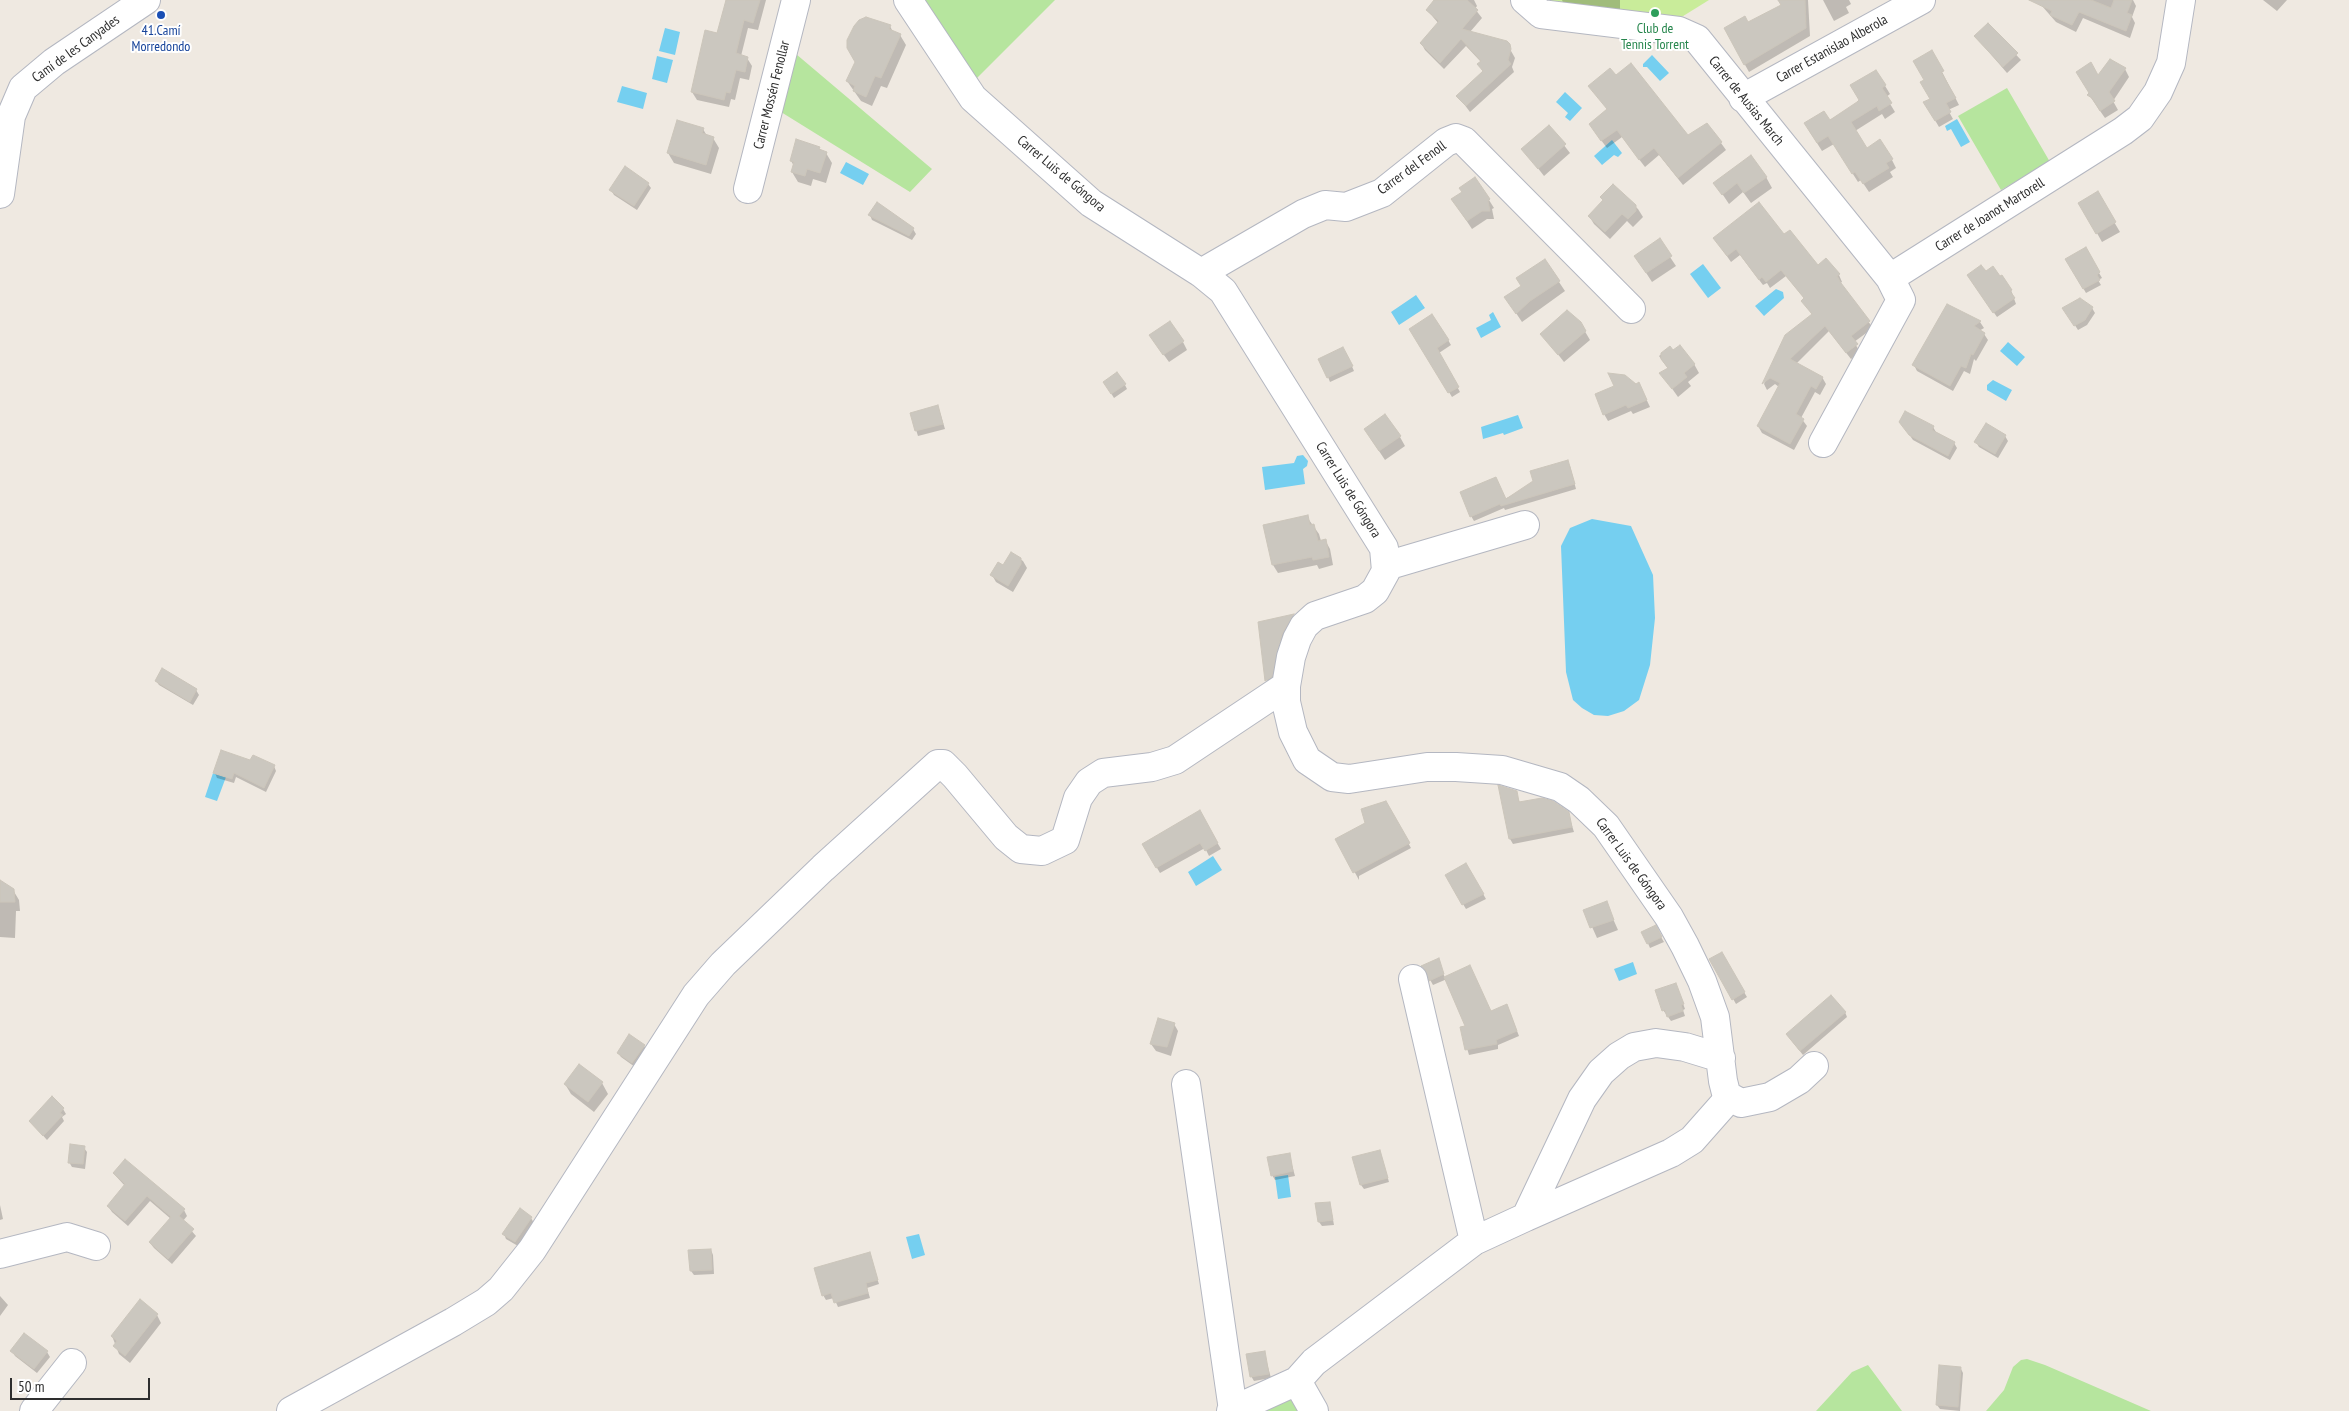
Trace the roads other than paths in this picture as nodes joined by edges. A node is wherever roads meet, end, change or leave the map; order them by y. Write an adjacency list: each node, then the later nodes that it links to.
1 (146, 0): 9 (street, Camí de les Canyades)
2 (796, 0): 8 (street, Carrer Mossén Fenollar)
3 (908, 0): 10 (street, Carrer Luis de Góngora)
4 (1525, 0): 7 (street, Carrer de Ausias March)
5 (1921, 0): 7 (street, Carrer Estanislao Alberola)
6 (2181, 0): 11 (street, Carrer de Joanot Martorell)
7 (1743, 98): 11 (street, Carrer de Ausias March)
8 (748, 189)
9 (0, 194)
10 (1201, 273): 12 (street, Carrer del Fenoll); 15 (street, Carrer Luis de Góngora)
11 (1890, 278): 13 (street)
12 (1631, 309)
13 (1823, 443)
14 (1525, 525): 15 (street)
15 (1386, 566): 16 (street, Carrer Luis de Góngora)
16 (1286, 686): 18 (street, Carrer Luis de Góngora); 29 (street)
17 (1413, 979): 23 (street)
18 (1721, 1058): 21 (street, Carrer Luis de Góngora); 22 (street)
19 (1814, 1066): 21 (street)
20 (1186, 1084): 30 (street)
21 (1730, 1098): 22 (street)
22 (1526, 1217): 23 (street)
23 (1474, 1241): 27 (street)
24 (96, 1246): 25 (street)
25 (0, 1254)
26 (72, 1363): 28 (street)
27 (1297, 1381): 30 (street); 31 (street)
28 (34, 1411)
29 (291, 1411)
30 (1232, 1411)
31 (1314, 1411)

